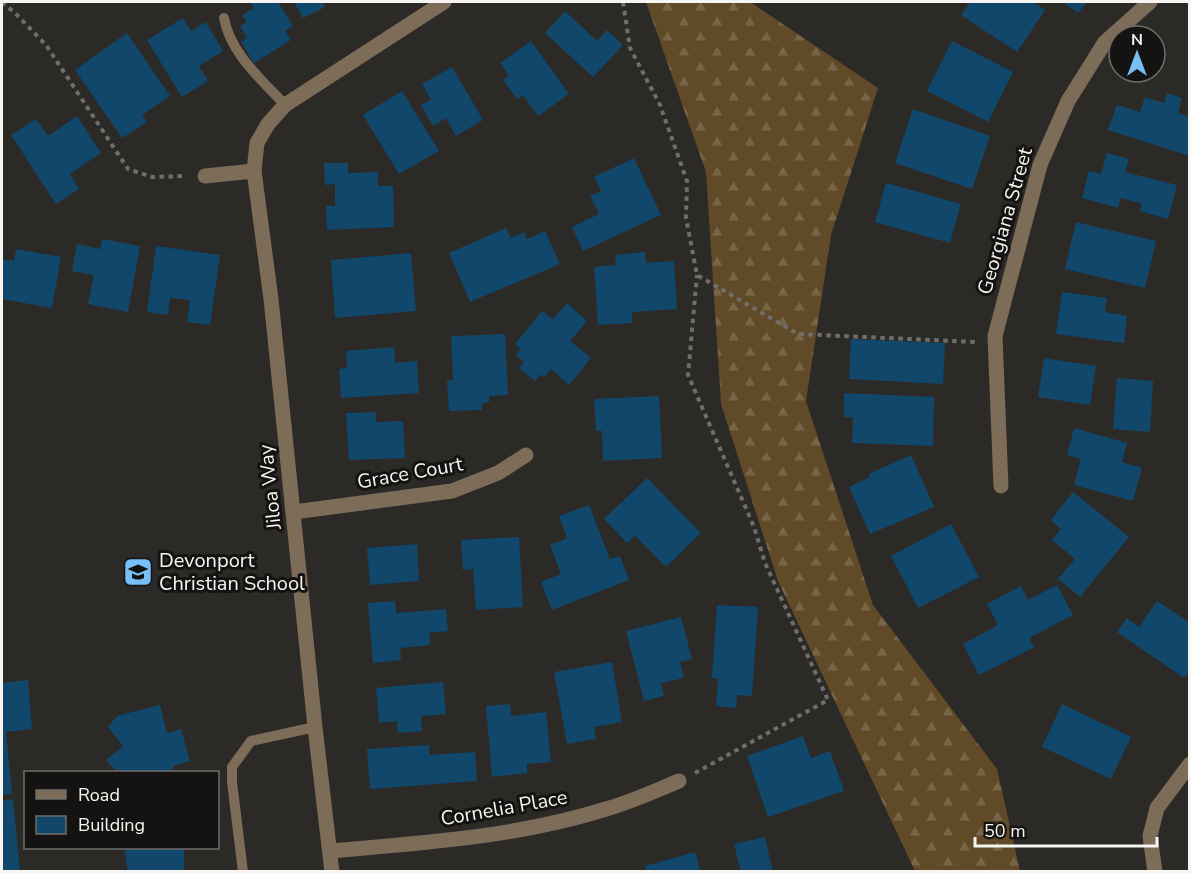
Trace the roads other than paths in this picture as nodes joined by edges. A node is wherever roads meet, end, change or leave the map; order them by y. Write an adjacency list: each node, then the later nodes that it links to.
1 (444, 2): 4 (street, Jiloa Way)
2 (1150, 2): 8 (street, Georgiana Street)
3 (224, 18): 4 (lane)
4 (285, 105): 5 (street, Jiloa Way)
5 (254, 171): 6 (street); 9 (street, Jiloa Way)
6 (205, 176)
7 (526, 456): 9 (street, Grace Court)
8 (1001, 486)
9 (294, 512): 10 (street, Jiloa Way)
10 (315, 727): 13 (street, Jiloa Way); 14 (lane)
11 (1190, 764): 16 (street)
12 (679, 781): 13 (street, Cornelia Place)
13 (330, 851): 15 (street, Jiloa Way)
14 (243, 872)
15 (332, 872)
16 (1155, 872)

